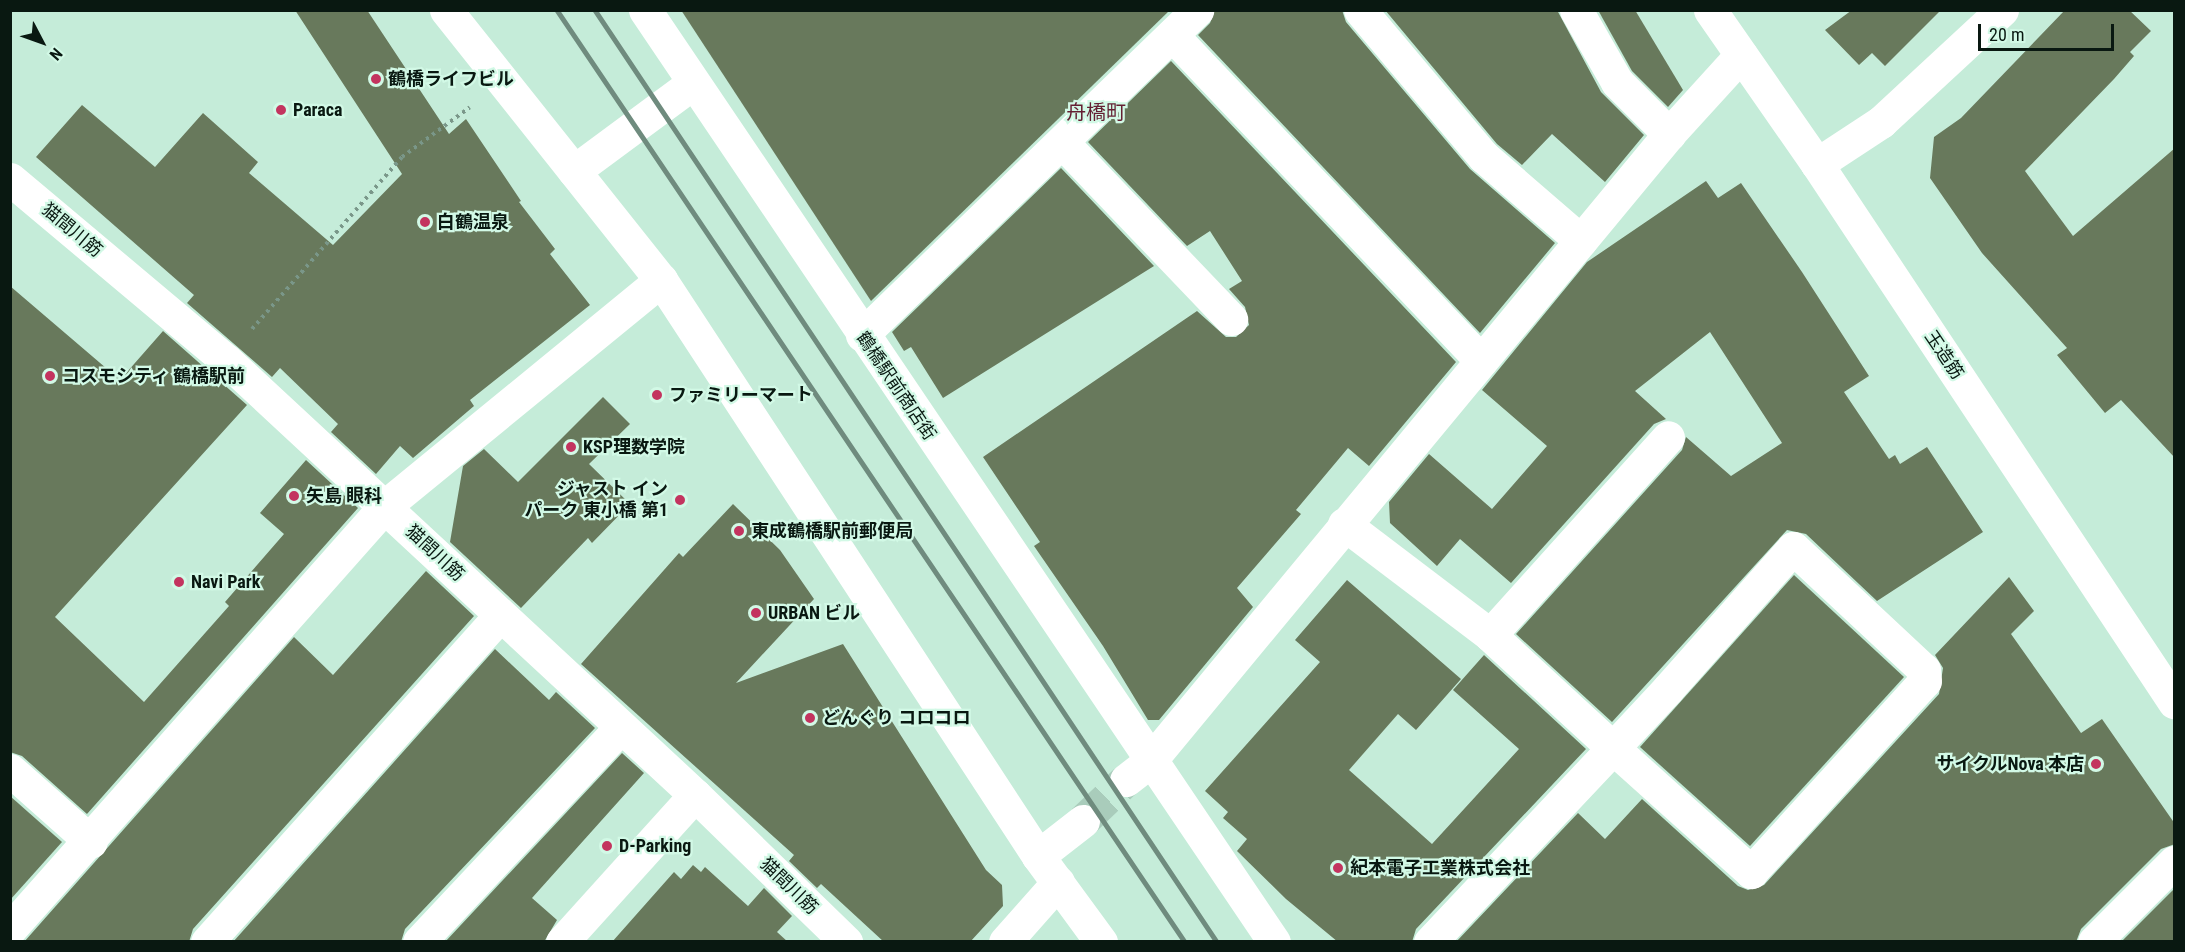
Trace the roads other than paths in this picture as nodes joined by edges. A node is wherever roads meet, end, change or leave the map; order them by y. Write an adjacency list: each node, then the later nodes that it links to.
1 (446, 10): 13 (street)
2 (645, 10): 9 (street, 鶴橋駅前商店街)
3 (1360, 10): 15 (street)
4 (1576, 10): 10 (street)
5 (1710, 10): 8 (street, 玉造筋)
6 (2002, 10): 12 (street)
7 (1186, 18): 11 (street); 19 (street)
8 (1741, 56): 10 (street); 12 (street, 玉造筋)
9 (693, 83): 13 (street); 18 (street, 鶴橋駅前商店街)
10 (1669, 134): 15 (street)
11 (1062, 142): 17 (street); 18 (street)
12 (1817, 164): 25 (street, 玉造筋)
13 (573, 171): 16 (street)
14 (10, 179): 21 (street, 猫間川筋)
15 (1581, 241): 19 (street)
16 (661, 280): 21 (street); 33 (street)
17 (1231, 319)
18 (862, 335): 29 (street, 鶴橋駅前商店街)
19 (1480, 361): 22 (street)
20 (1668, 437): 24 (street)
21 (386, 506): 23 (street, 猫間川筋); 32 (street)
22 (1344, 524): 24 (street); 29 (street)
23 (500, 615): 26 (street, 猫間川筋); 37 (street)
24 (1490, 635): 27 (street)
25 (2175, 702)
26 (620, 728): 30 (street, 猫間川筋); 38 (street)
27 (1613, 748): 27 (street); 44 (street)
28 (10, 770): 32 (street)
29 (1138, 771): 43 (street, 鶴橋駅前商店街)
30 (695, 795): 39 (street); 40 (street, 猫間川筋)
31 (1083, 821): 33 (street)
32 (91, 842): 36 (street)
33 (1038, 856): 35 (street)
34 (2175, 862): 45 (street)
35 (1058, 882): 41 (street); 42 (street)
36 (10, 929)
37 (207, 942)
38 (419, 942)
39 (562, 942)
40 (846, 942)
41 (1005, 942)
42 (1101, 942)
43 (1274, 942)
44 (1430, 942)
45 (2094, 942)

